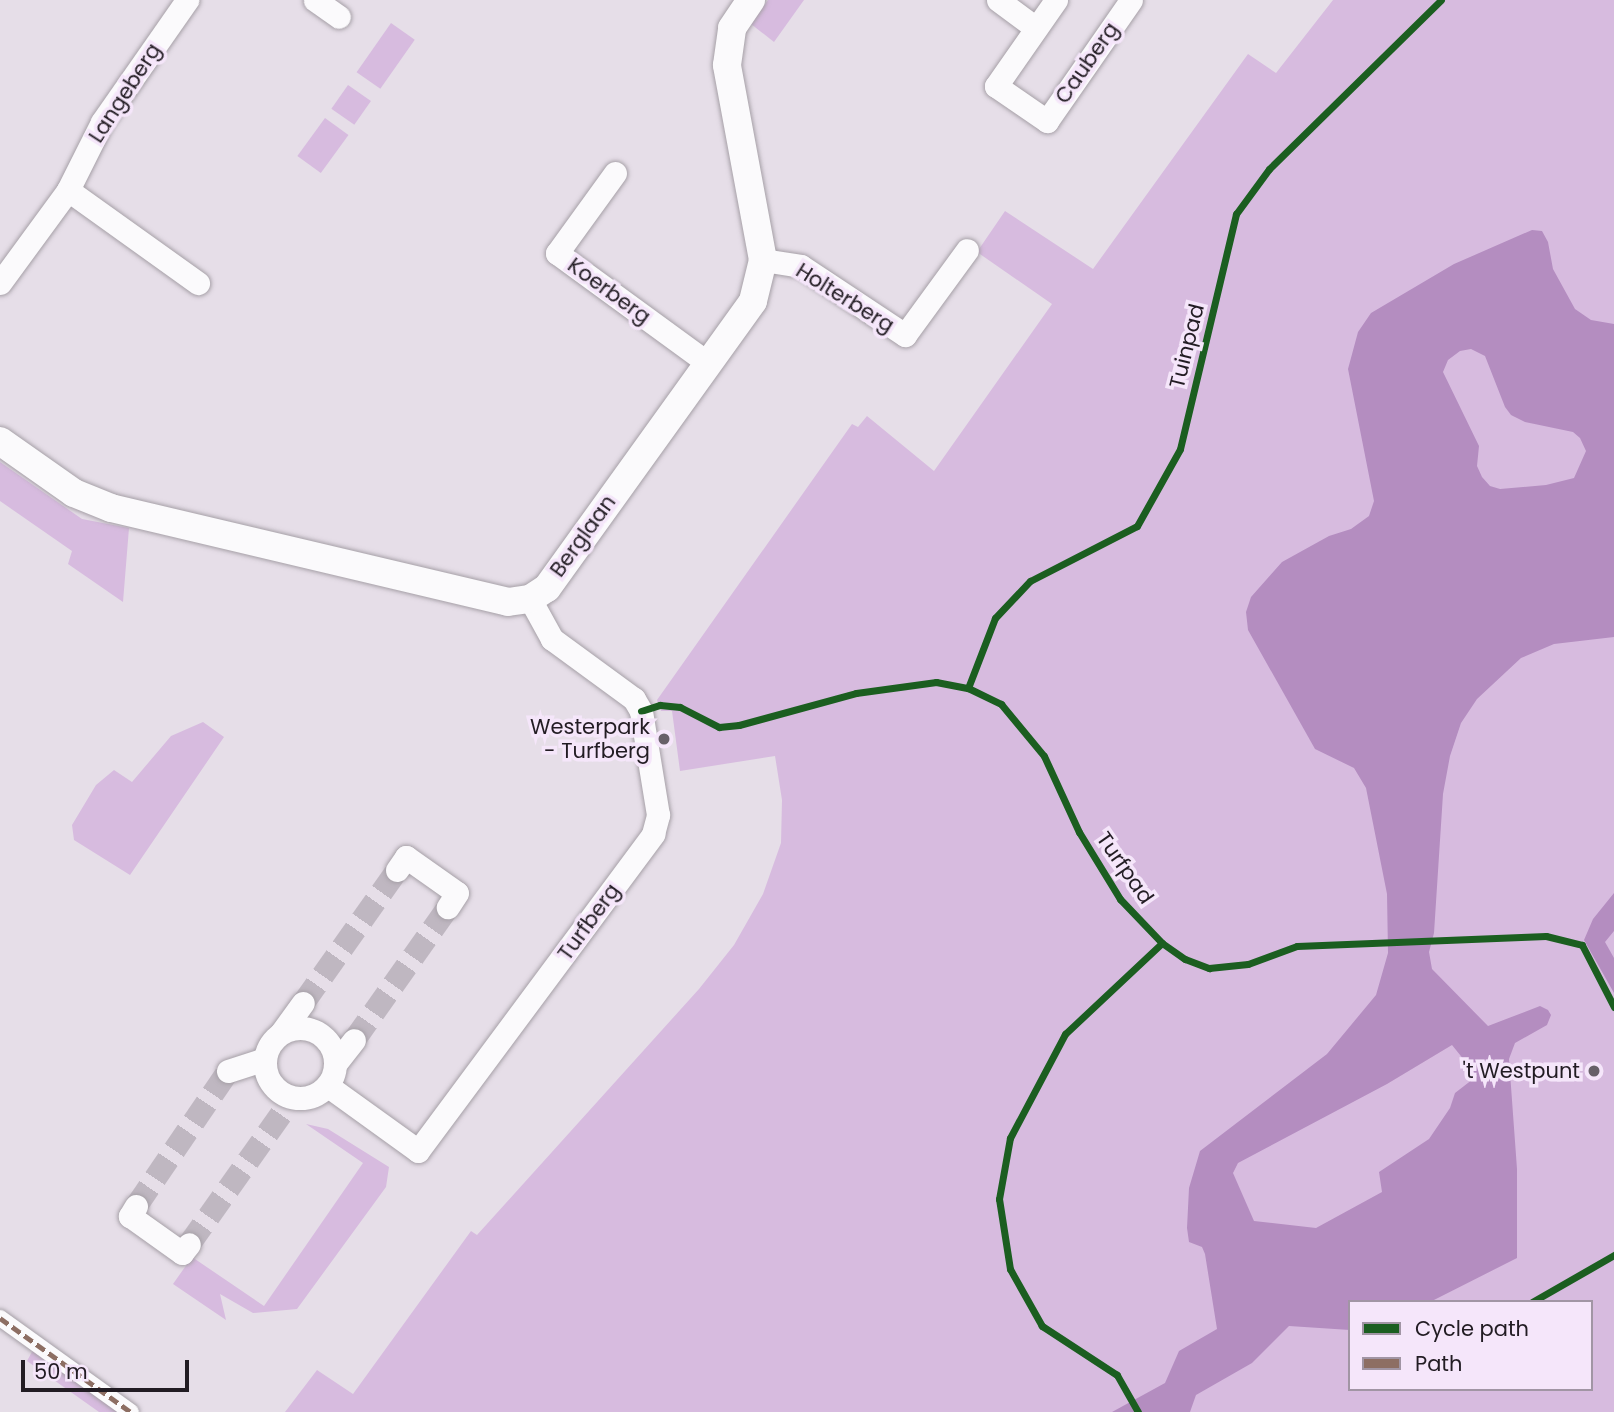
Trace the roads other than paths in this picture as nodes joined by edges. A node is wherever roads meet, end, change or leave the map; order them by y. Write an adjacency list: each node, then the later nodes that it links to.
1 (187, 0): 10 (street, Langeberg)
2 (315, 0): 7 (street)
3 (751, 0): 12 (street, Berglaan)
4 (998, 0): 8 (street)
5 (1056, 0): 8 (street, Cauberg)
6 (1131, 0): 8 (street, Cauberg)
7 (339, 17)
8 (1037, 28)
9 (615, 173): 15 (street, Koerberg)
10 (68, 190): 13 (street, Langeberg); 14 (street)
11 (967, 250): 12 (street, Holterberg)
12 (762, 260): 15 (street, Berglaan)
13 (0, 283)
14 (198, 283)
15 (708, 363): 17 (street, Berglaan)
16 (0, 441): 17 (street)
17 (530, 599): 26 (street, Turfberg)
18 (397, 870): 19 (street)
19 (448, 906)
20 (303, 1003): 21 (street)
21 (281, 1033): 23 (street); 24 (street)
22 (354, 1040): 24 (street)
23 (265, 1059): 25 (street); 26 (street)
24 (336, 1063): 26 (street)
25 (228, 1072)
26 (328, 1086)
27 (136, 1206): 28 (street)
28 (189, 1244)
29 (0, 1318): 30 (street)
30 (131, 1412)

